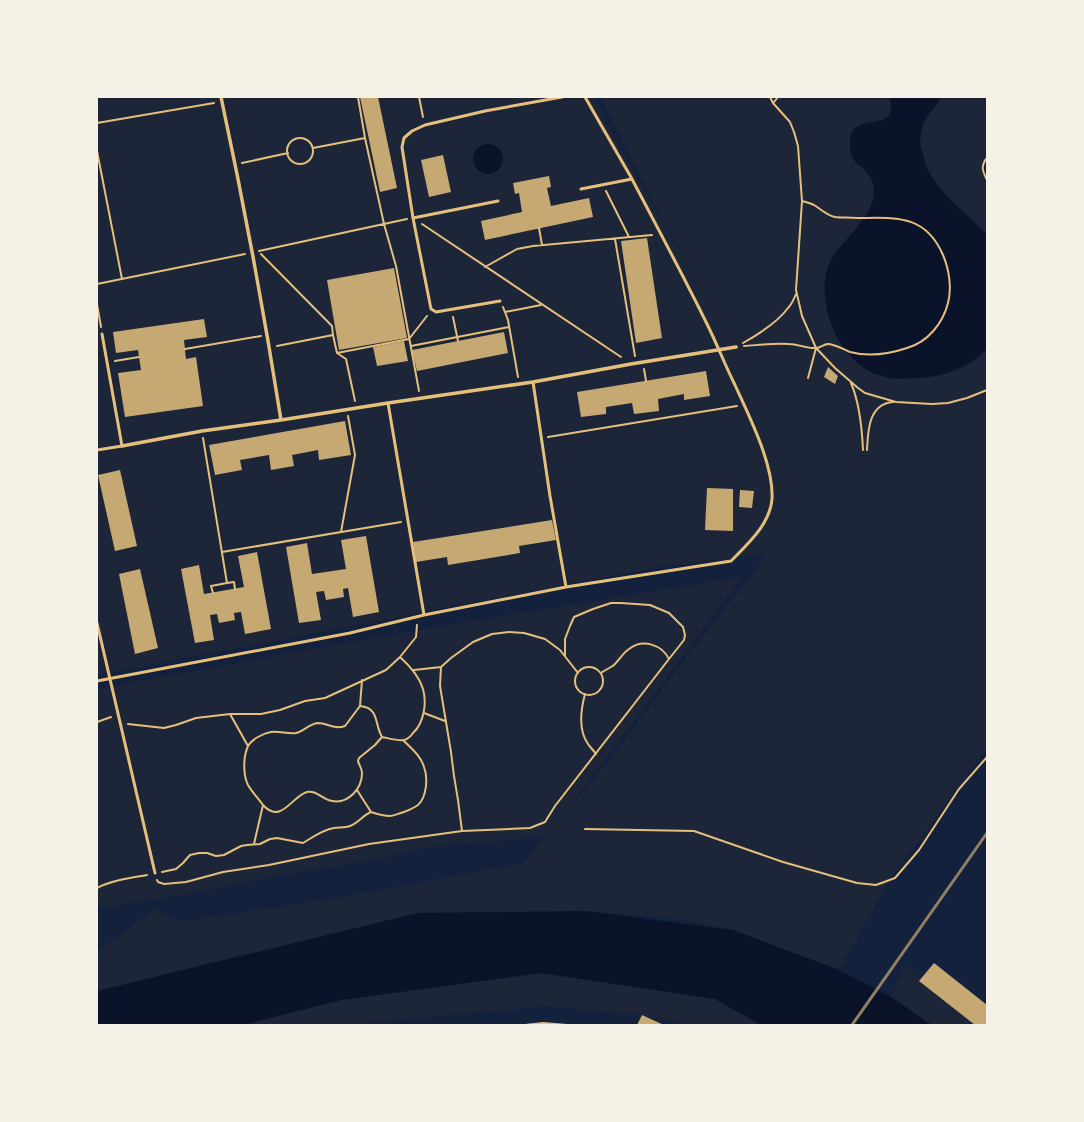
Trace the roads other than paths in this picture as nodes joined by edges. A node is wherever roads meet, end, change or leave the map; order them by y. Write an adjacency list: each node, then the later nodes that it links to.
1 (562, 97): 7 (lane)
2 (585, 97): 4 (lane)
3 (222, 99): 14 (street)
4 (632, 179): 5 (lane); 11 (lane)
5 (581, 189)
6 (498, 201): 7 (lane)
7 (413, 218): 8 (lane)
8 (500, 301)
9 (102, 334): 15 (lane)
10 (736, 347): 11 (street)
11 (718, 350): 12 (street); 17 (lane)
12 (533, 382): 13 (street); 17 (lane)
13 (388, 403): 14 (street); 18 (lane)
14 (281, 420): 15 (street)
15 (122, 446): 16 (lane)
16 (97, 450)
17 (566, 587): 18 (lane)
18 (424, 615): 20 (lane)
19 (97, 623): 20 (lane)
20 (110, 678): 21 (lane); 22 (lane)
21 (97, 681)
22 (155, 874)

